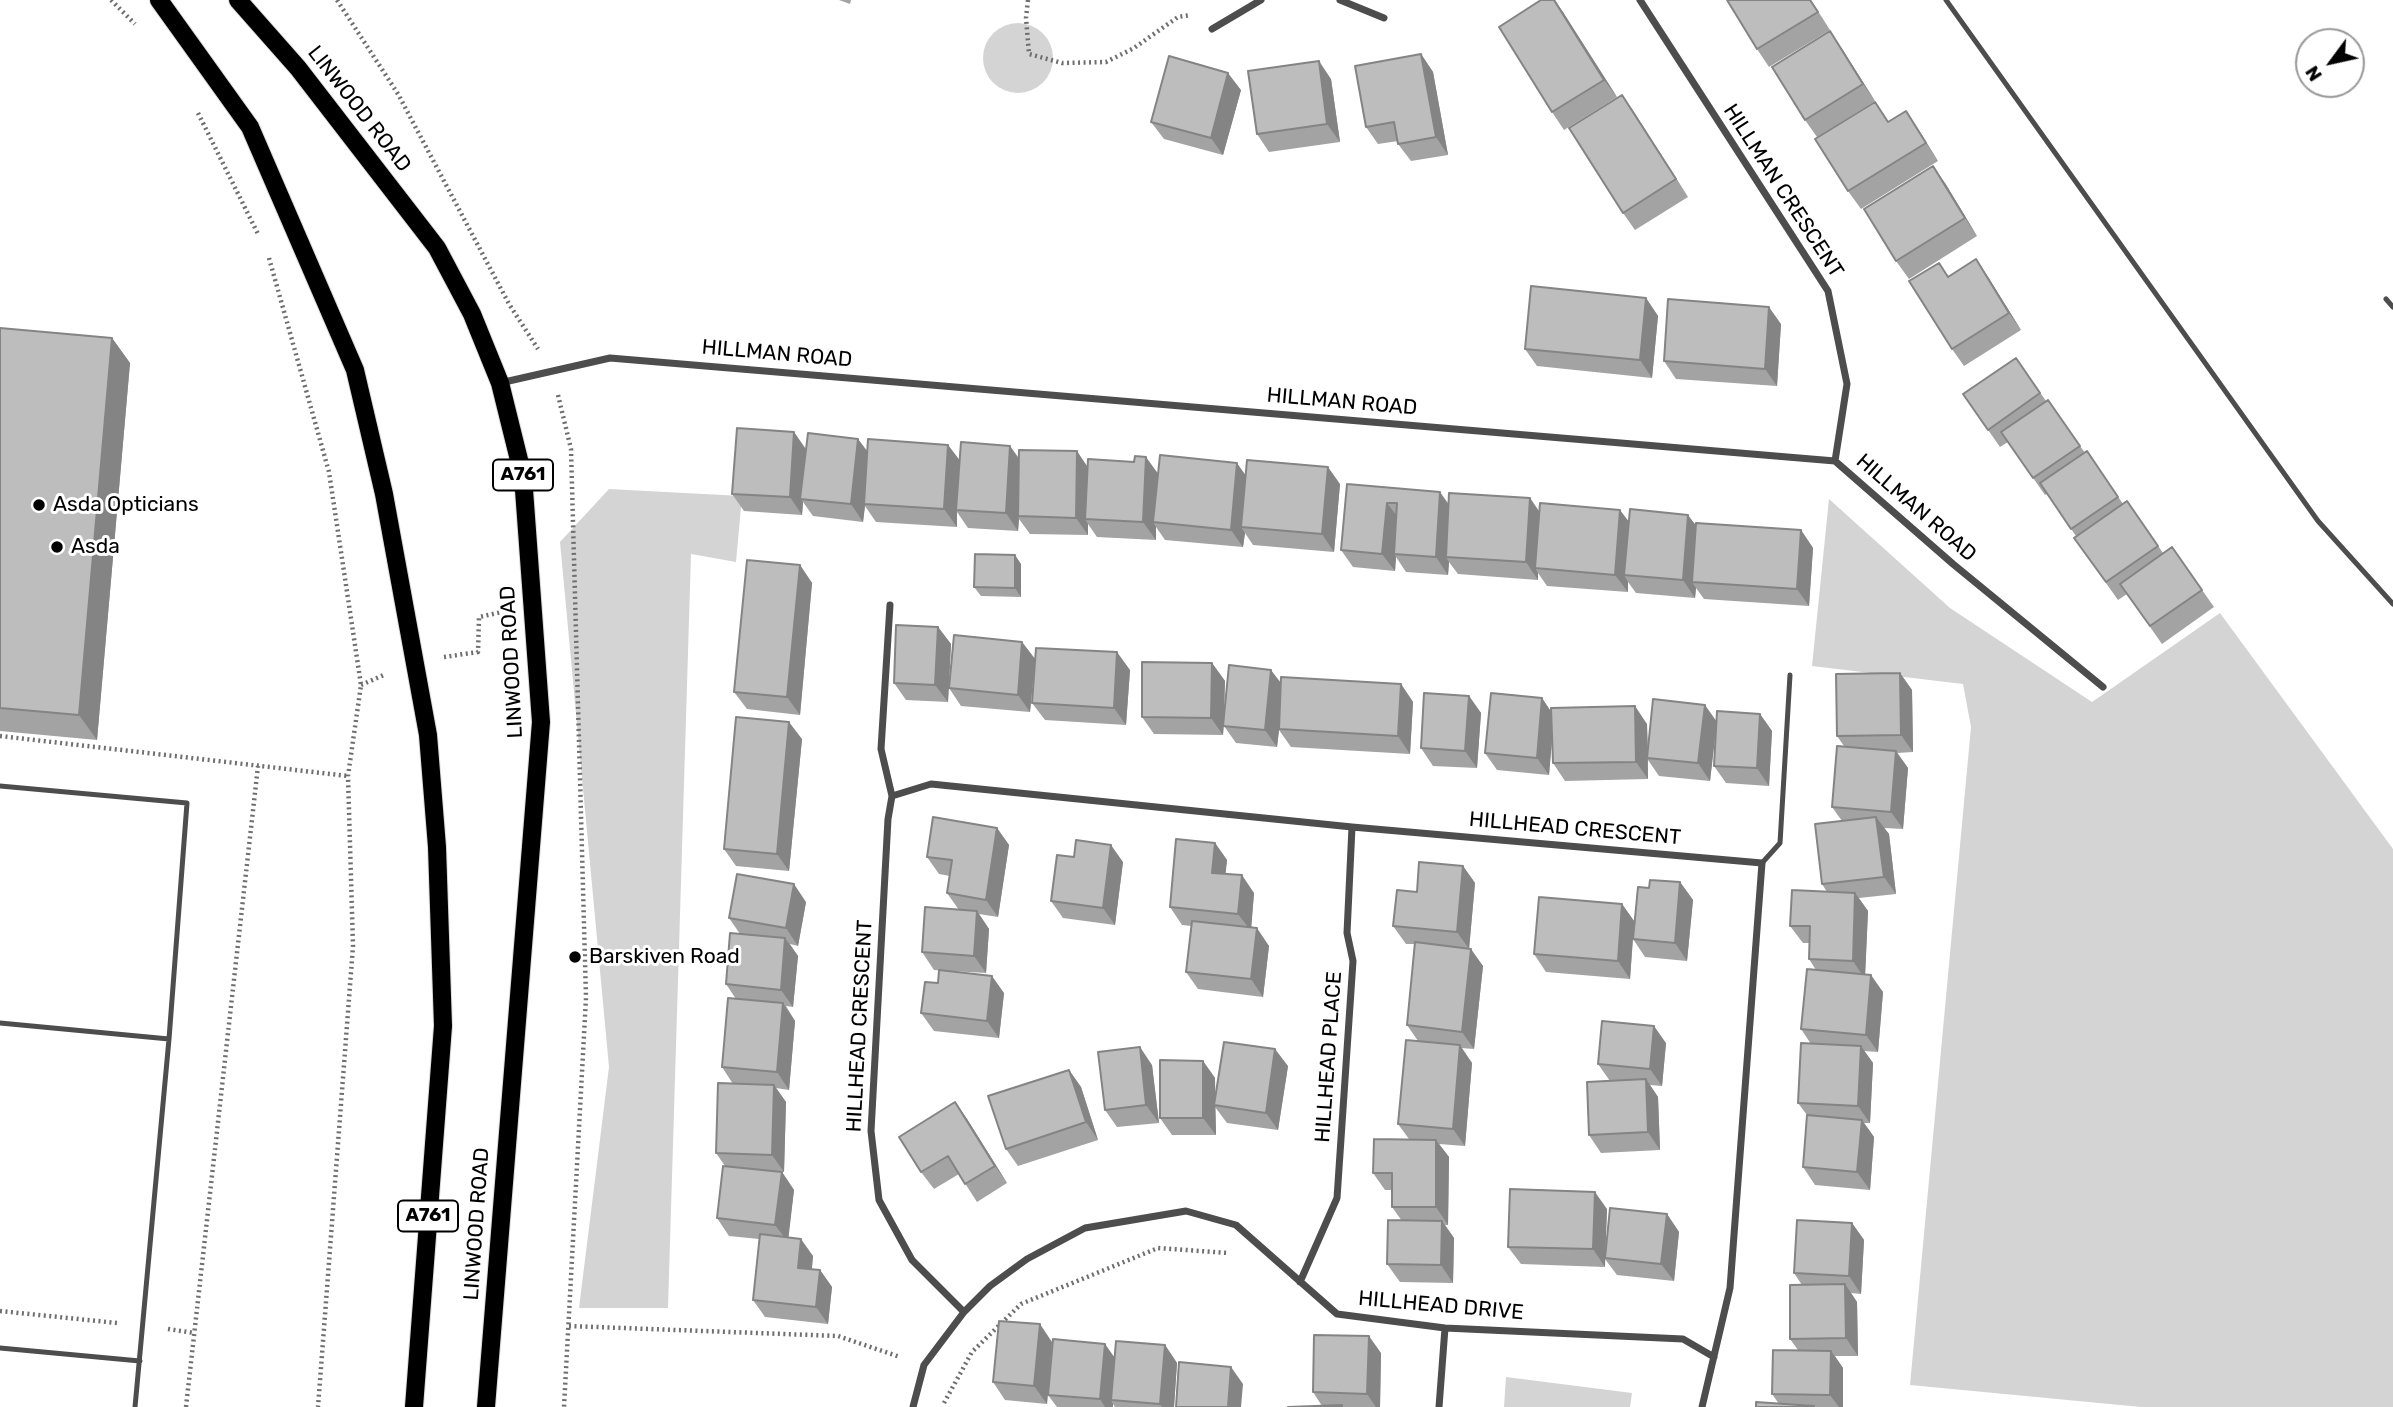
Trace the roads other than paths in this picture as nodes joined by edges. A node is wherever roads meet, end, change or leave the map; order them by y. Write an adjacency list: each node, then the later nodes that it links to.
1 (159, 0): 30 (main road, A761)
2 (238, 0): 11 (main road, LINWOOD ROAD / A761)
3 (1261, 0): 8 (street)
4 (1340, 0): 7 (street)
5 (1640, 0): 12 (street, HILLMAN CRESCENT)
6 (1946, 0): 13 (lane)
7 (1384, 18)
8 (1212, 29)
9 (2386, 299): 10 (lane)
10 (2393, 307)
11 (500, 383): 12 (street, HILLMAN ROAD); 31 (main road, LINWOOD ROAD / A761)
12 (1835, 461): 16 (street, HILLMAN ROAD)
13 (2393, 604)
14 (890, 605): 18 (street, HILLHEAD CRESCENT)
15 (1790, 675): 20 (lane)
16 (2103, 687)
17 (0, 786): 22 (lane)
18 (892, 796): 19 (street, HILLHEAD CRESCENT); 24 (street, HILLHEAD CRESCENT)
19 (1352, 827): 20 (street, HILLHEAD CRESCENT); 23 (street, HILLHEAD PLACE)
20 (1762, 863): 27 (street)
21 (0, 1023): 22 (lane)
22 (169, 1039): 28 (lane)
23 (1300, 1282): 24 (street, HILLHEAD DRIVE); 25 (street, HILLHEAD DRIVE)
24 (964, 1312): 32 (street, HILLHEAD DRIVE)
25 (1445, 1328): 27 (street, HILLHEAD DRIVE); 33 (street)
26 (0, 1348): 28 (lane)
27 (1714, 1357): 34 (street)
28 (140, 1361): 29 (lane)
29 (135, 1407)
30 (414, 1407)
31 (486, 1407)
32 (913, 1407)
33 (1439, 1407)
34 (1702, 1407)

